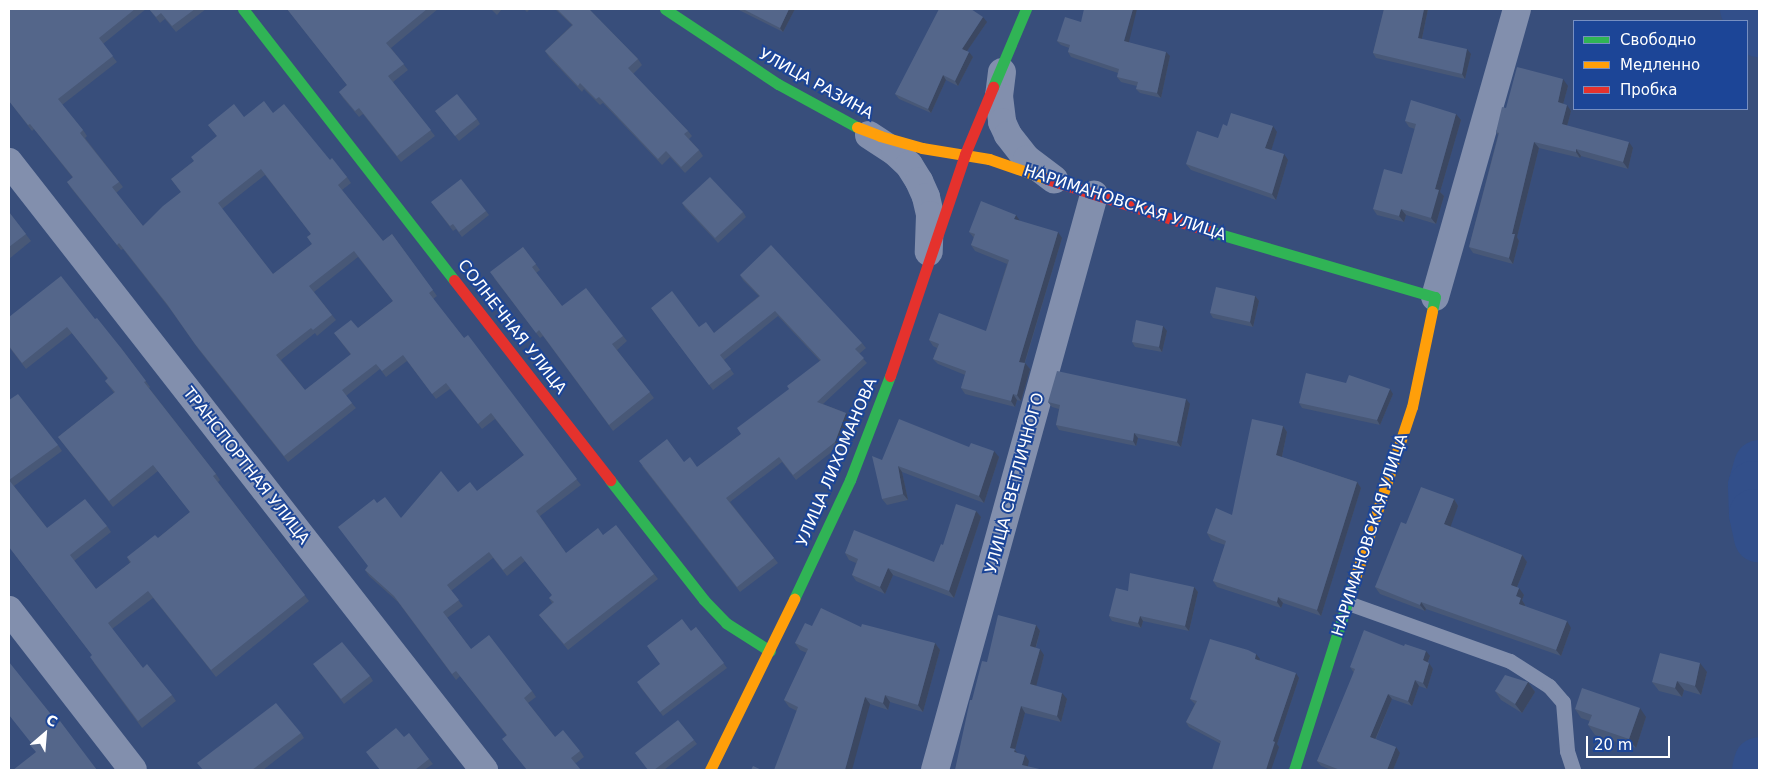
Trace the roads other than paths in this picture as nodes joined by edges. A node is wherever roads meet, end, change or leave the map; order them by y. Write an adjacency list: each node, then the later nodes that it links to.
1 (242, 9): 15 (street, СОЛНЕЧНАЯ УЛИЦА)
2 (664, 9): 6 (street, УЛИЦА РАЗИНА)
3 (1026, 9): 5 (street)
4 (1517, 9): 12 (street, НАРИМАНОВСКАЯ УЛИЦА)
5 (1003, 64): 7 (street); 9 (street)
6 (858, 127): 7 (street, УЛИЦА РАЗИНА); 11 (street)
7 (965, 154): 9 (street, НАРИМАНОВСКАЯ УЛИЦА); 11 (street, УЛИЦА ЛИХОМАНОВА)
8 (9, 162): 17 (street, ТРАНСПОРТНАЯ УЛИЦА)
9 (1059, 183): 10 (street, НАРИМАНОВСКАЯ УЛИЦА)
10 (1094, 195): 12 (street, НАРИМАНОВСКАЯ УЛИЦА); 19 (street, УЛИЦА СВЕТЛИЧНОГО)
11 (928, 265): 15 (street, УЛИЦА ЛИХОМАНОВА)
12 (1435, 297): 13 (street, НАРИМАНОВСКАЯ УЛИЦА)
13 (1348, 603): 20 (street, НАРИМАНОВСКАЯ УЛИЦА); 21 (lane)
14 (9, 610): 16 (street)
15 (770, 651): 18 (street, УЛИЦА ЛИХОМАНОВА)
16 (133, 770)
17 (484, 770)
18 (710, 770)
19 (935, 770)
20 (1294, 770)
21 (1572, 770)

